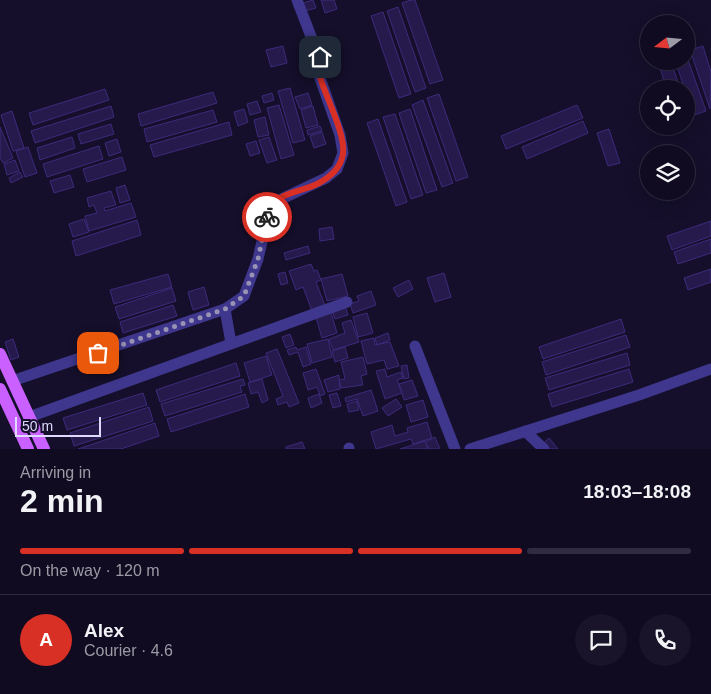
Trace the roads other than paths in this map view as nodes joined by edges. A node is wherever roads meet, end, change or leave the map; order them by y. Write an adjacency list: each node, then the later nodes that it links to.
1 (297, 0): 3 (street)
2 (348, 302): 4 (street)
3 (225, 309): 4 (street); 8 (street)
4 (231, 343): 10 (street)
5 (415, 346): 14 (street)
6 (0, 354): 8 (main road)
7 (711, 369): 11 (street)
8 (12, 381): 10 (main road)
9 (0, 389): 12 (main road)
10 (29, 417): 13 (main road)
11 (525, 431): 15 (street); 16 (street)
12 (28, 449)
13 (44, 449)
14 (455, 449)
15 (470, 449)
16 (544, 449)

